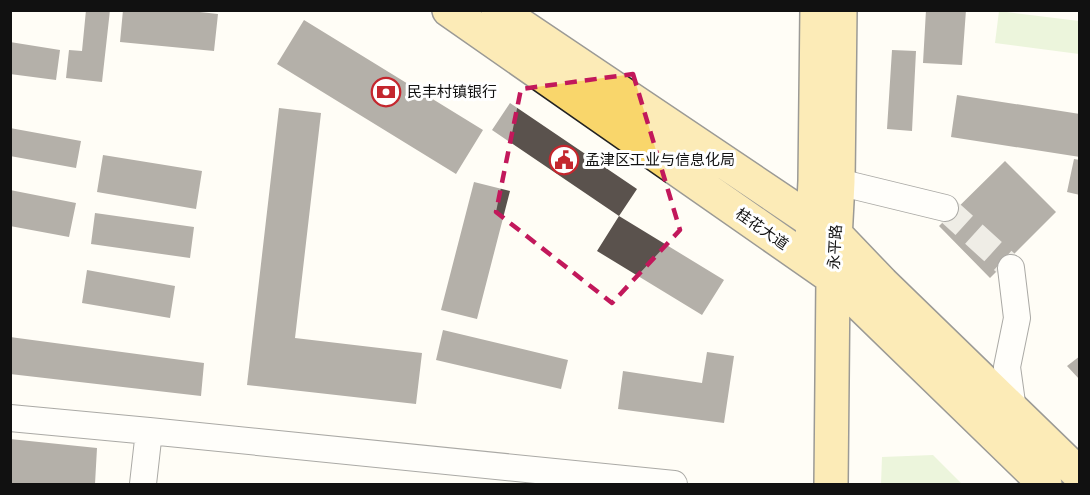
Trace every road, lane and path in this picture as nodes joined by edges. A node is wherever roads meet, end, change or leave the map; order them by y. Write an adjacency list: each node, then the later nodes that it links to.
1 (449, 10): 9 (main road, 桂花大道)
2 (498, 10): 7 (main road)
3 (817, 10): 7 (main road, 永平路)
4 (840, 10): 5 (main road, 永平路)
5 (838, 182): 6 (street); 7 (main road, 永平路)
6 (945, 208)
7 (824, 228): 9 (main road, 永平路); 10 (main road)
8 (1011, 268): 10 (street)
9 (822, 271): 16 (main road, 永平路); 17 (main road, 永平路); 18 (main road, 桂花大道)
10 (1013, 410): 13 (main road)
11 (10, 418): 12 (street)
12 (149, 431): 14 (street); 15 (street)
13 (1080, 474)
14 (144, 484)
15 (674, 484)
16 (808, 484)
17 (831, 484)
18 (1044, 484)

